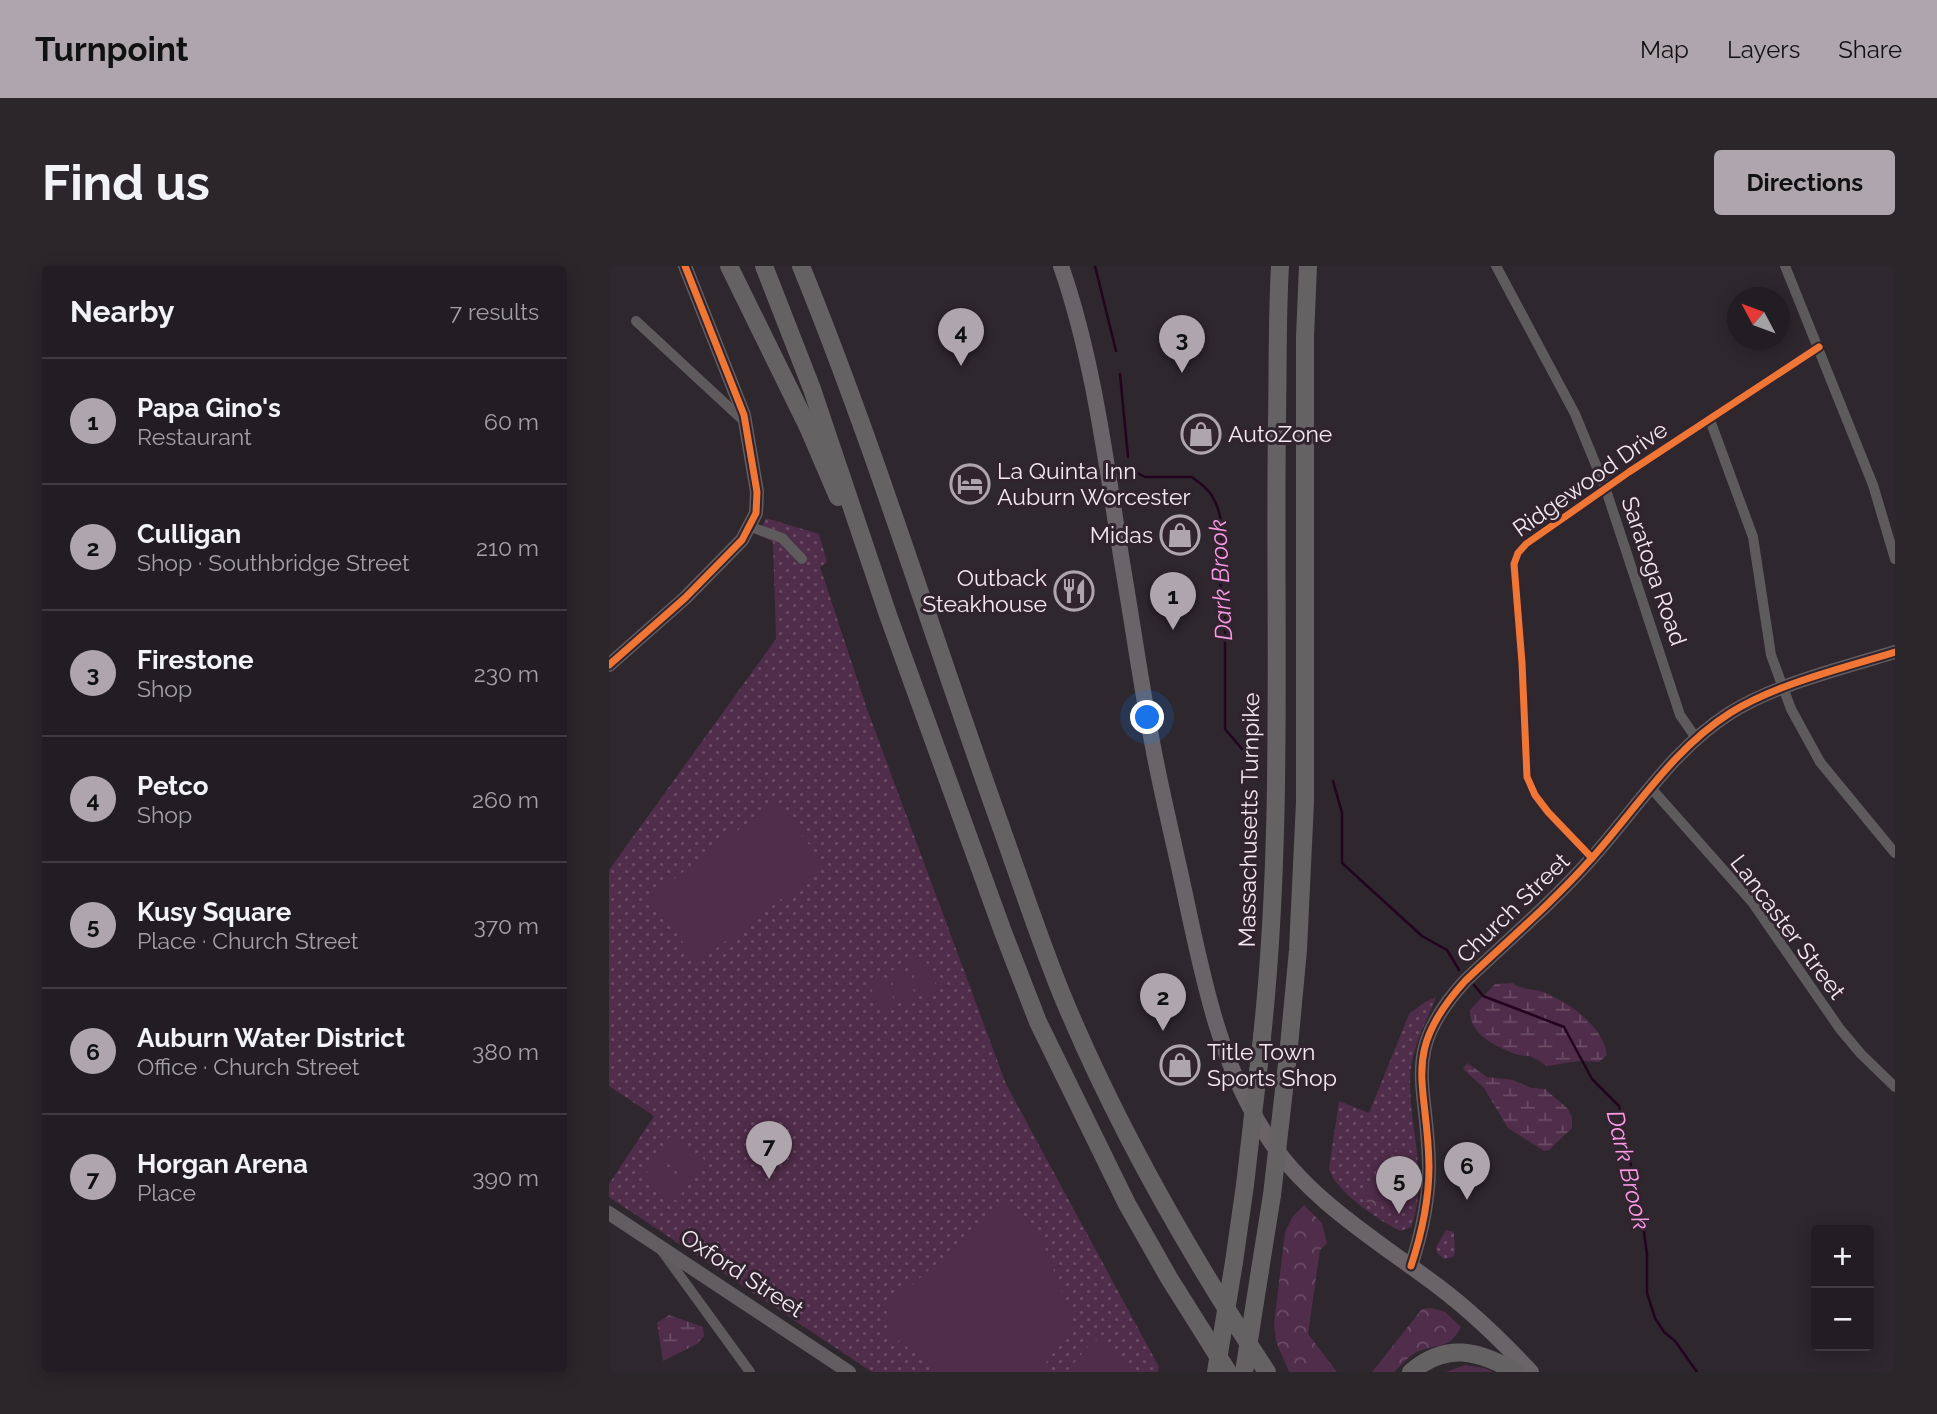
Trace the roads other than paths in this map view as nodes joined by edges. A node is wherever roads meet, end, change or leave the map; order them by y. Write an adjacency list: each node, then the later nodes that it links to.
1 (685, 266): 13 (street)
2 (729, 266): 18 (highway)
3 (764, 266): 18 (highway)
4 (801, 266): 35 (highway)
5 (1061, 266): 29 (main road)
6 (1280, 266): 32 (highway, Massachusetts Turnpike, bridge)
7 (1308, 266): 34 (highway, bridge)
8 (1496, 266): 14 (street, Saratoga Road)
9 (1785, 266): 11 (street)
10 (636, 321): 13 (street)
11 (1819, 347): 12 (street, Ridgewood Drive); 17 (street)
12 (1710, 420): 14 (street, Ridgewood Drive); 21 (street)
13 (746, 423): 15 (street)
14 (1606, 489): 22 (street, Saratoga Road); 25 (street, Ridgewood Drive)
15 (751, 527): 16 (street); 20 (street)
16 (802, 559)
17 (1895, 559)
18 (888, 615): 33 (highway)
19 (1895, 652): 21 (street, Church Street)
20 (609, 665)
21 (1783, 689): 22 (street, Church Street); 24 (street)
22 (1696, 738): 23 (street, Church Street)
23 (1651, 788): 25 (street, Church Street); 26 (street, Lancaster Street)
24 (1895, 853)
25 (1592, 858): 29 (street, Church Street)
26 (1895, 1087)
27 (609, 1213): 28 (street, Oxford Street)
28 (657, 1245): 30 (street); 31 (street, Oxford Street)
29 (1411, 1266): 38 (main road)
30 (750, 1372)
31 (849, 1372)
32 (1216, 1372)
33 (1228, 1372)
34 (1244, 1372)
35 (1267, 1372)
36 (1411, 1372): 37 (highway)
37 (1516, 1372)
38 (1531, 1372)

